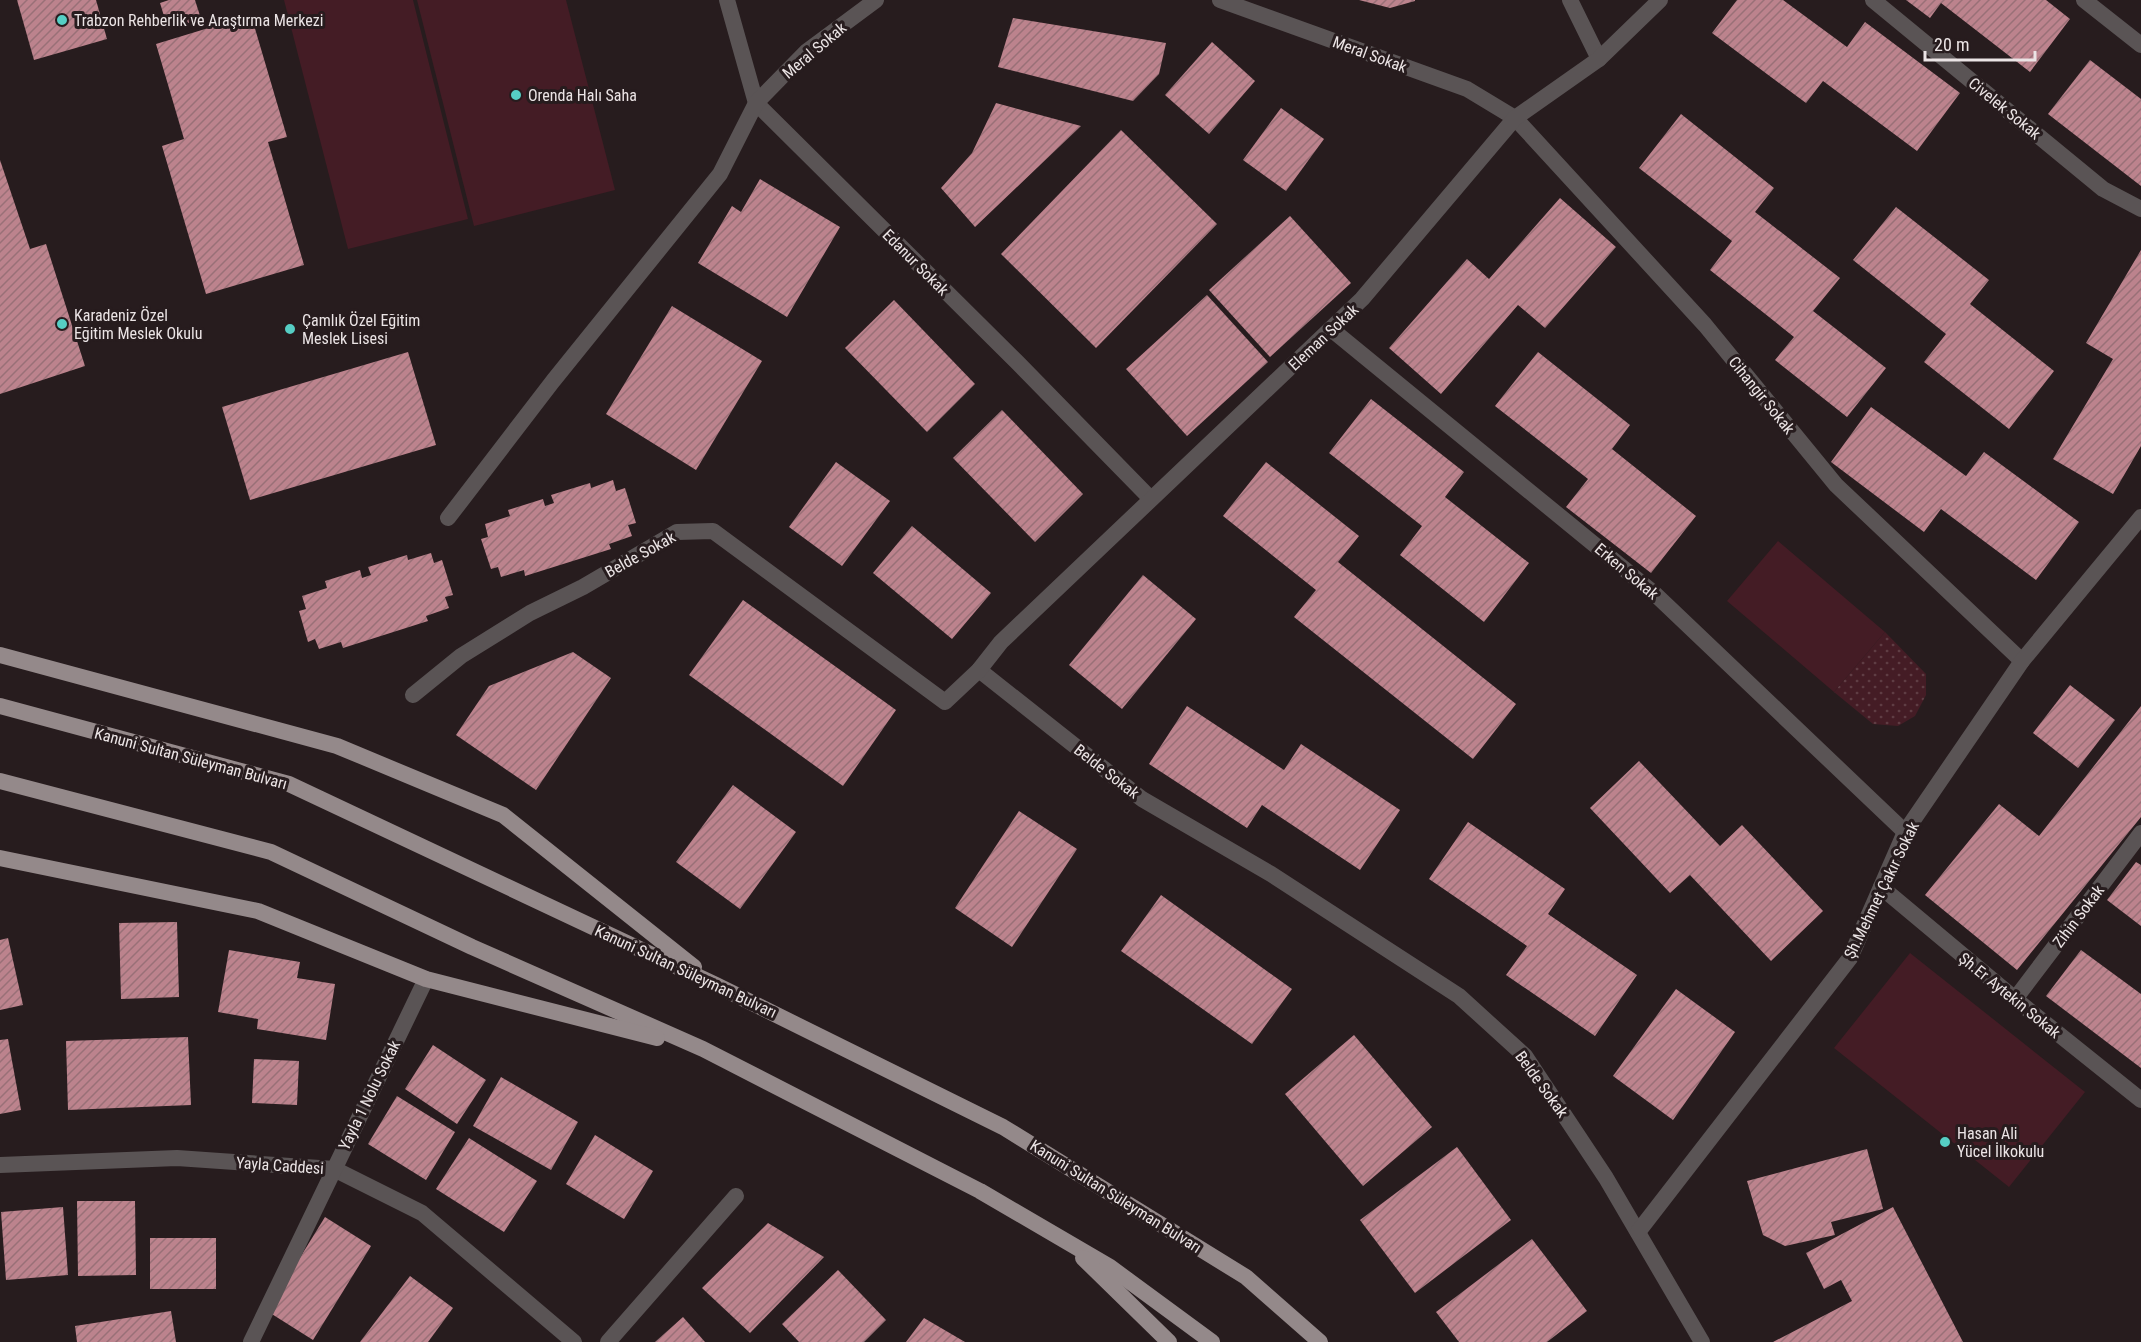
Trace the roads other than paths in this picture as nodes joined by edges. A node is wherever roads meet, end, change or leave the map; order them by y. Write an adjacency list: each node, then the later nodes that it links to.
1 (727, 0): 10 (street, Edanur Sokak)
2 (876, 0): 10 (street, Meral Sokak)
3 (1220, 0): 11 (street, Meral Sokak)
4 (1570, 0): 9 (street)
5 (1660, 0): 9 (street, Eleman Sokak)
6 (1873, 0): 12 (street, Civelek Sokak)
7 (2084, 0): 8 (street)
8 (2141, 45)
9 (1599, 59): 11 (street, Eleman Sokak)
10 (756, 103): 14 (street, Edanur Sokak); 16 (street, Meral Sokak)
11 (1515, 117): 13 (street, Eleman Sokak); 18 (street, Cihangir Sokak)
12 (2141, 208)
13 (1331, 329): 14 (street, Eleman Sokak); 23 (street, Erken Sokak)
14 (1150, 498): 19 (street, Eleman Sokak)
15 (2141, 516): 18 (street, Şh.Mehmet Çakır Sokak)
16 (448, 518)
17 (0, 655): 28 (main road)
18 (2022, 661): 23 (street, Şh.Mehmet Çakır Sokak)
19 (979, 670): 20 (street, Belde Sokak); 35 (street, Belde Sokak)
20 (413, 695)
21 (0, 706): 28 (main road, Kanuni Sultan Süleyman Bulvarı)
22 (0, 781): 30 (main road)
23 (1905, 832): 26 (street, Şh.Mehmet Çakır Sokak)
24 (2141, 833): 29 (street, Zihin Sokak)
25 (0, 858): 27 (main road)
26 (1881, 887): 29 (street, Şh.Er Aytekin Sokak); 35 (street, Şh.Mehmet Çakır Sokak)
27 (426, 979): 30 (main road); 33 (street, Yayla 1 Nolu Sokak)
28 (716, 985): 42 (main road, Kanuni Sultan Süleyman Bulvarı)
29 (2015, 999): 31 (street, Şh.Er Aytekin Sokak)
30 (703, 1049): 36 (main road)
31 (2141, 1100)
32 (0, 1165): 33 (street, Yayla Caddesi)
33 (334, 1168): 37 (street, Yayla 1 Nolu Sokak); 38 (street, Yayla Caddesi)
34 (736, 1196): 39 (street)
35 (1638, 1232): 43 (street, Belde Sokak)
36 (1065, 1240): 40 (main road); 41 (main road)
37 (252, 1342)
38 (574, 1342)
39 (608, 1342)
40 (1169, 1342)
41 (1212, 1342)
42 (1320, 1342)
43 (1702, 1342)

